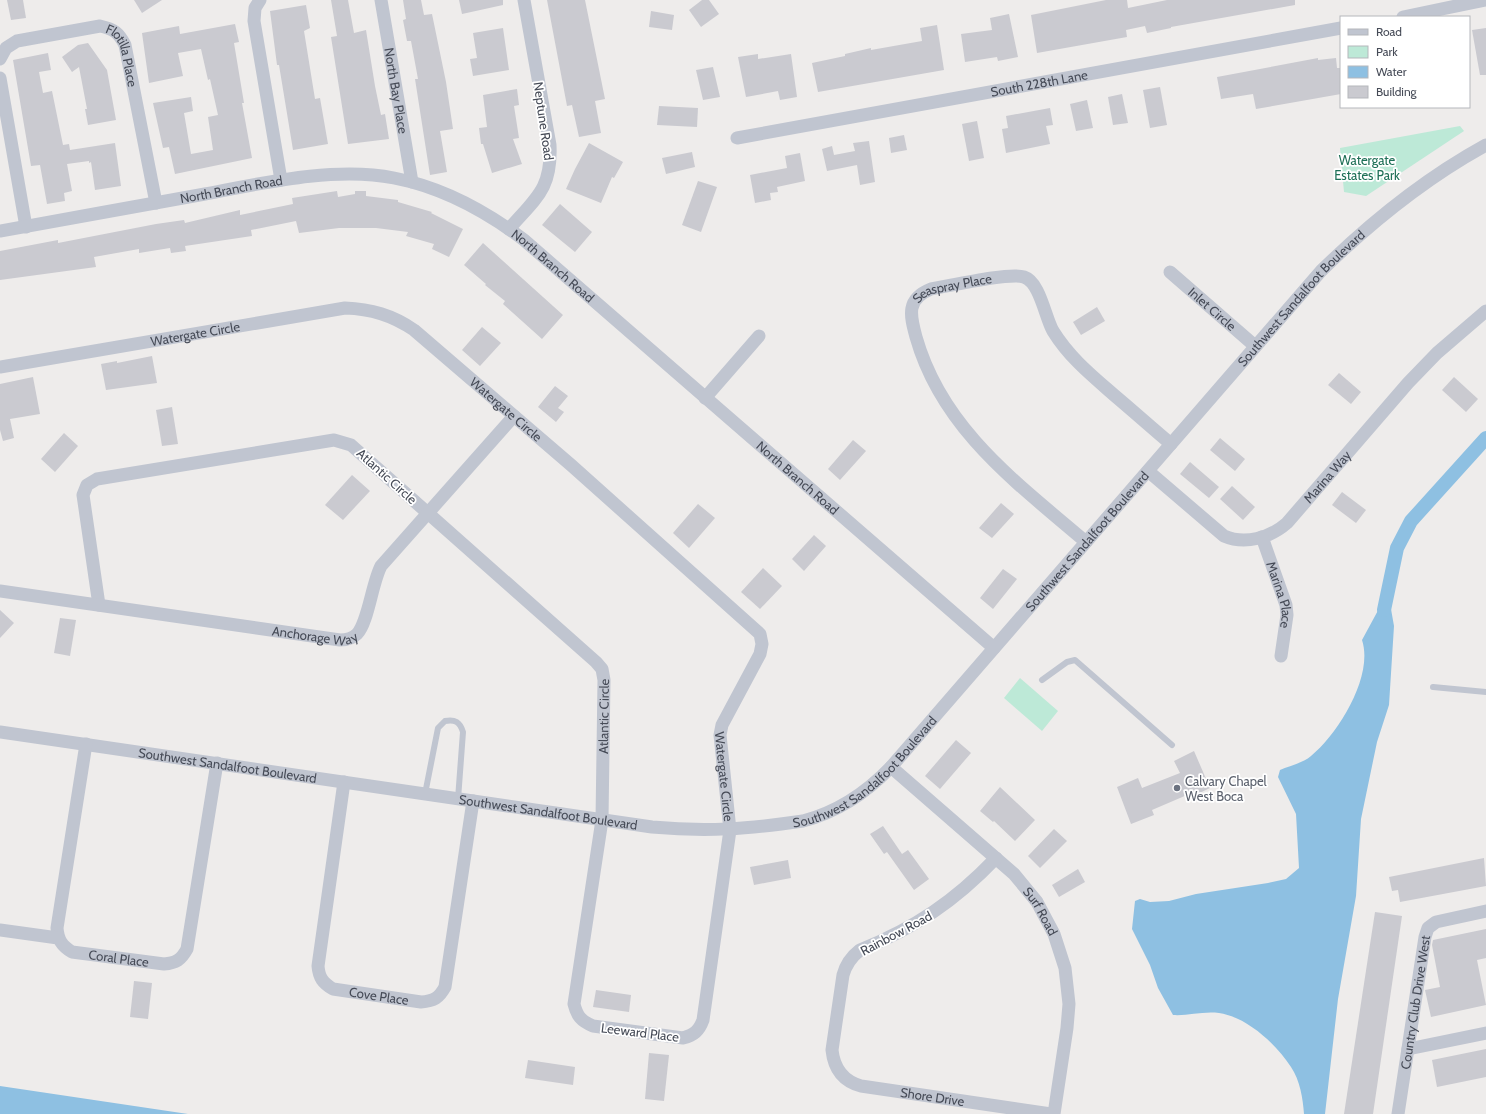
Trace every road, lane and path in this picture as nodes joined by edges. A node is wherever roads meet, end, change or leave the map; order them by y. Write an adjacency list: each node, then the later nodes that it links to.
1 (260, 0): 11 (street)
2 (381, 0): 12 (street, North Bay Place)
3 (524, 0): 15 (street, Neptune Road)
4 (1485, 0): 5 (street)
5 (1408, 16)
6 (1340, 28): 9 (street, South 228th Lane)
7 (0, 59): 13 (street, Flotilla Place)
8 (0, 78): 14 (street)
9 (737, 138)
10 (1486, 145): 20 (street, Southwest Sandalfoot Boulevard)
11 (281, 180): 12 (street, North Branch Road); 13 (street, North Branch Road)
12 (412, 182): 15 (street, North Branch Road)
13 (156, 203): 14 (street, North Branch Road)
14 (26, 227): 16 (street, North Branch Road)
15 (509, 229): 22 (street, North Branch Road)
16 (0, 232)
17 (1170, 272): 20 (street, Inlet Circle)
18 (1486, 311): 27 (street, Marina Way)
19 (759, 336): 22 (street)
20 (1255, 346): 24 (street, Southwest Sandalfoot Boulevard)
21 (0, 367): 23 (street, Watergate Circle)
22 (705, 398): 31 (street, North Branch Road)
23 (514, 416): 26 (street, Anchorage Way); 46 (street, Watergate Circle)
24 (1171, 444): 25 (street, Southwest Sandalfoot Boulevard); 28 (street, Seaspray Place)
25 (1148, 471): 27 (street, Marina Way); 28 (street, Southwest Sandalfoot Boulevard)
26 (428, 513): 30 (street, Anchorage Way); 30 (street, Atlantic Circle); 45 (street, Atlantic Circle)
27 (1262, 537): 32 (street, Marina Place)
28 (1086, 542): 31 (street, Southwest Sandalfoot Boulevard)
29 (0, 591): 30 (street, Anchorage Way)
30 (99, 605)
31 (994, 648): 40 (street, Southwest Sandalfoot Boulevard)
32 (1281, 656)
33 (1042, 680): 38 (lane)
34 (1433, 688): 35 (lane)
35 (1486, 692)
36 (0, 732): 37 (street, Southwest Sandalfoot Boulevard)
37 (86, 744): 39 (street, Southwest Sandalfoot Boulevard); 50 (street)
38 (1172, 746)
39 (217, 763): 41 (street, Southwest Sandalfoot Boulevard); 50 (street, Coral Place)
40 (891, 767): 46 (street, Southwest Sandalfoot Boulevard); 47 (street, Surf Road)
41 (344, 782): 42 (street, Southwest Sandalfoot Boulevard); 44 (street, Cove Place)
42 (425, 794): 43 (street, Southwest Sandalfoot Boulevard); 43 (lane)
43 (458, 799): 44 (street, Southwest Sandalfoot Boulevard)
44 (473, 801): 45 (street, Southwest Sandalfoot Boulevard)
45 (602, 820): 46 (street, Southwest Sandalfoot Boulevard); 46 (street, Leeward Place)
46 (730, 830)
47 (996, 858): 53 (street, Rainbow Road); 55 (street, Surf Road)
48 (1486, 911): 52 (street, Country Club Drive West)
49 (0, 930): 50 (street)
50 (58, 938)
51 (1486, 1033): 52 (street)
52 (1408, 1049): 56 (street, Country Club Drive West)
53 (841, 1075): 54 (street, Shore Drive)
54 (1051, 1114)
55 (1054, 1114)
56 (1398, 1114)

